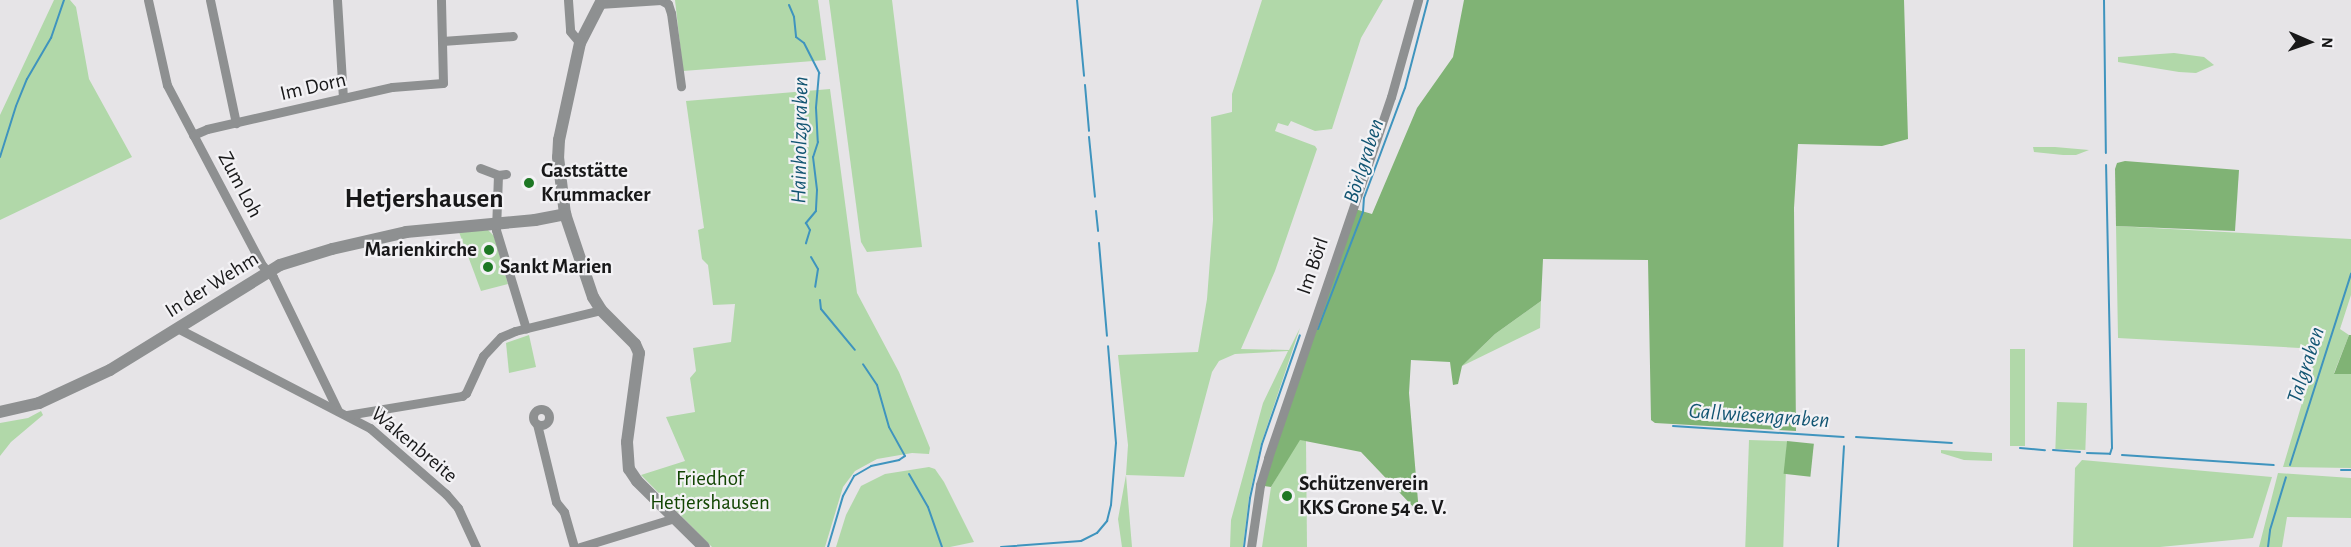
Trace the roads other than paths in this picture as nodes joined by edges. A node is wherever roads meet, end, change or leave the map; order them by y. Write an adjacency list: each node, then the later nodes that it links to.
1 (148, 0): 14 (street, Zum Loh)
2 (210, 0): 13 (street)
3 (337, 0): 12 (street)
4 (441, 0): 9 (street)
5 (568, 0): 10 (street)
6 (1418, 0): 30 (street, Im Börl)
7 (600, 2): 10 (street); 11 (street)
8 (513, 36): 9 (street)
9 (442, 41): 12 (street, Im Dorn)
10 (580, 43): 16 (street)
11 (681, 86)
12 (342, 98): 13 (street, Im Dorn)
13 (236, 123): 14 (street, Im Dorn)
14 (193, 135): 18 (street, Zum Loh)
15 (480, 168): 17 (street)
16 (565, 214): 17 (street, In der Wehm); 19 (street)
17 (496, 224): 18 (street, In der Wehm); 21 (street)
18 (267, 271): 20 (street, In der Wehm); 23 (street, Zum Loh)
19 (601, 310): 21 (street); 25 (street)
20 (179, 328): 22 (street, In der Wehm); 23 (street, Wakenbreite)
21 (526, 329): 23 (street)
22 (0, 412)
23 (342, 413): 26 (street, Wakenbreite)
24 (537, 424): 27 (street)
25 (675, 518): 28 (street); 29 (street)
26 (476, 547)
27 (574, 547)
28 (580, 547)
29 (704, 547)
30 (1251, 547)

